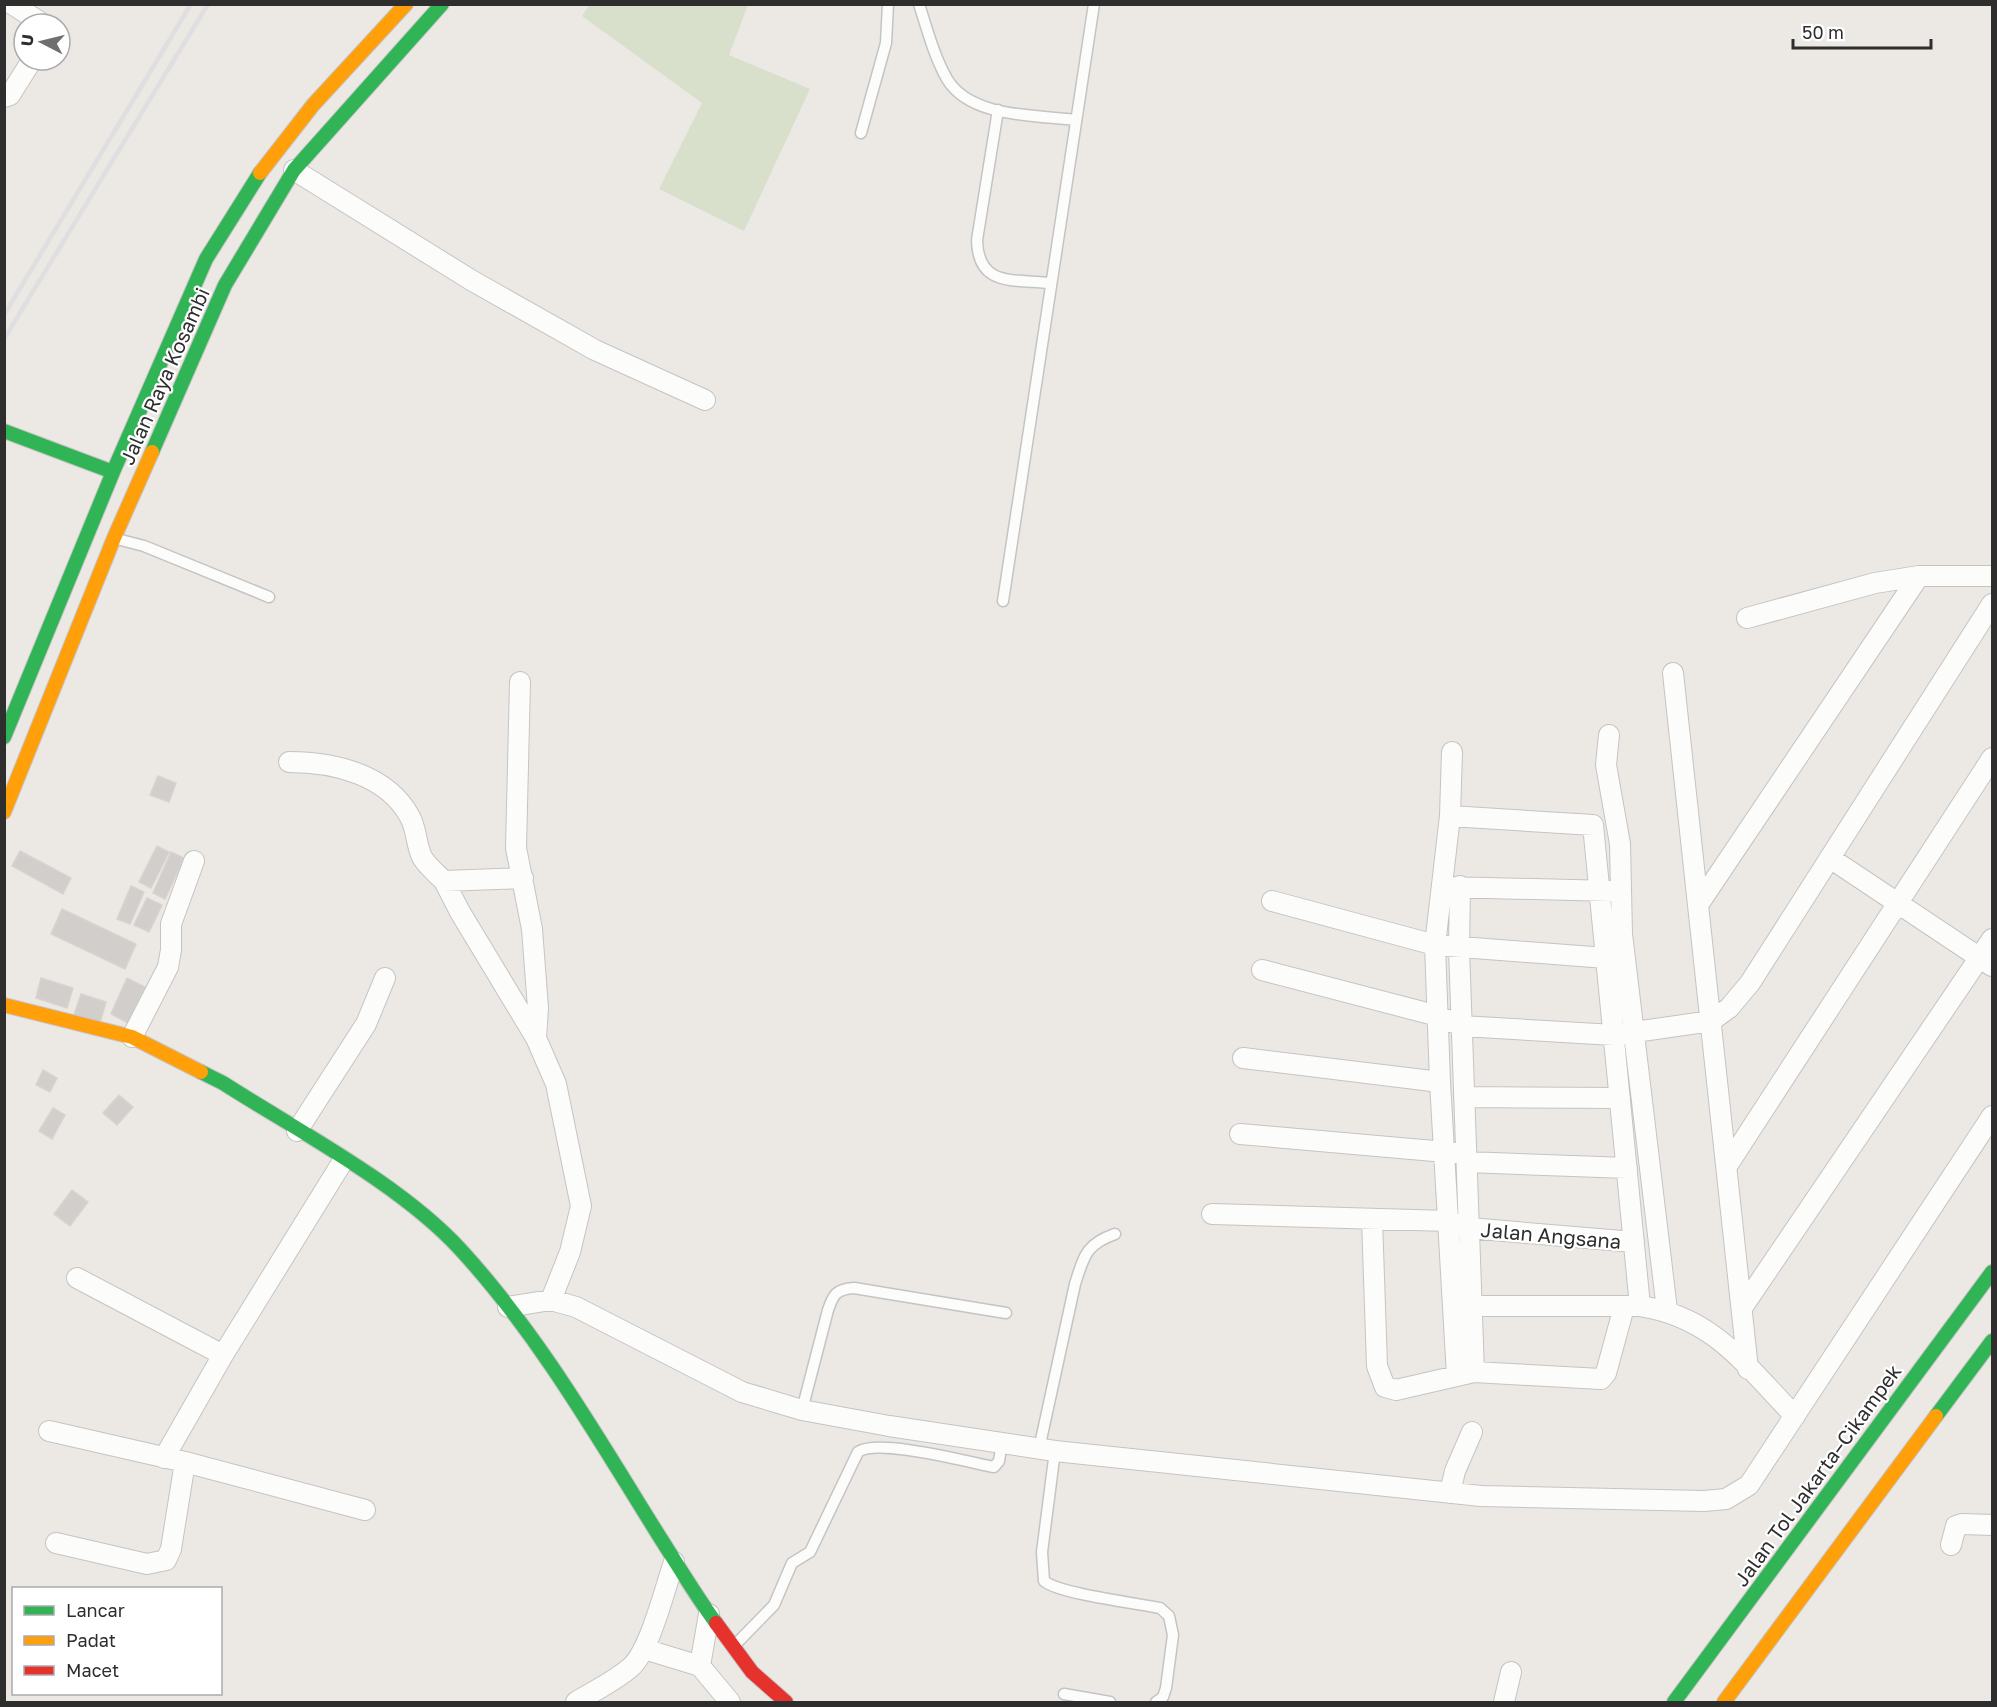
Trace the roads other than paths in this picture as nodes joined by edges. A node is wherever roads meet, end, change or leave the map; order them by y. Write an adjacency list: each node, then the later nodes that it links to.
1 (406, 4): 15 (main road, Jalan Raya Kosambi)
2 (442, 4): 11 (main road, Jalan Raya Kosambi)
3 (888, 4): 10 (lane)
4 (919, 4): 8 (lane)
5 (1094, 4): 9 (lane)
6 (24, 72): 7 (street)
7 (4, 97)
8 (998, 110): 9 (lane); 12 (lane)
9 (1076, 120): 12 (lane)
10 (861, 133)
11 (294, 170): 13 (street); 16 (main road, Jalan Raya Kosambi)
12 (1050, 283): 20 (lane)
13 (705, 400)
14 (4, 431): 15 (main road)
15 (113, 472): 26 (main road, Jalan Raya Kosambi)
16 (114, 538): 19 (lane); 30 (main road, Jalan Raya Kosambi)
17 (1919, 576): 18 (street); 22 (street); 41 (street)
18 (1992, 576)
19 (269, 597)
20 (1003, 601)
21 (1992, 604): 32 (street)
22 (1747, 618)
23 (1673, 673): 41 (street)
24 (520, 682): 34 (street)
25 (1609, 735): 38 (street)
26 (4, 737)
27 (1452, 752): 31 (street)
28 (1992, 758): 40 (street)
29 (289, 762): 35 (street)
30 (4, 812)
31 (1450, 816): 36 (street); 37 (street)
32 (1830, 858): 40 (street); 51 (street)
33 (194, 861): 55 (street)
34 (523, 878): 35 (street); 56 (street)
35 (444, 881): 56 (street)
36 (1450, 886): 37 (street); 43 (street); 44 (street)
37 (1600, 891): 38 (street); 45 (street)
38 (1622, 891): 53 (street)
39 (1272, 901): 43 (street)
40 (1896, 903): 46 (street); 67 (street)
41 (1698, 905): 51 (street)
42 (1992, 939): 46 (street)
43 (1436, 945): 44 (street); 50 (street)
44 (1459, 949): 45 (street); 52 (street)
45 (1606, 958): 54 (street)
46 (1986, 963): 83 (street)
47 (1262, 970): 50 (street)
48 (385, 978): 62 (street)
49 (4, 1005): 55 (main road)
50 (1438, 1016): 52 (street); 58 (street)
51 (1711, 1021): 53 (street); 67 (street)
52 (1462, 1026): 54 (street); 59 (street)
53 (1635, 1032): 54 (street); 69 (street)
54 (1614, 1035): 60 (street)
55 (132, 1037): 62 (main road)
56 (536, 1038): 79 (street)
57 (1243, 1058): 58 (street)
58 (1440, 1082): 64 (street)
59 (1464, 1097): 60 (street); 65 (street)
60 (1620, 1098): 68 (street)
61 (1992, 1116): 91 (street)
62 (297, 1131): 66 (main road)
63 (1240, 1134): 64 (street)
64 (1444, 1154): 65 (street); 73 (street)
65 (1466, 1158): 68 (street); 74 (street)
66 (343, 1161): 81 (main road); 87 (street)
67 (1727, 1167): 83 (street)
68 (1627, 1168): 70 (street)
69 (1655, 1204): 70 (street); 84 (street)
70 (1630, 1206): 76 (street)
71 (1212, 1214): 72 (street, Jalan Angsana)
72 (1372, 1219): 73 (street, Jalan Angsana); 89 (street)
73 (1448, 1221): 74 (street, Jalan Angsana); 89 (street)
74 (1469, 1228): 76 (street, Jalan Angsana); 80 (street)
75 (1115, 1234): 95 (lane)
76 (1634, 1242): 82 (street)
77 (1992, 1272): 116 (main road, Jalan Tol Jakarta–Cikampek)
78 (77, 1278): 87 (street)
79 (550, 1300): 81 (street); 90 (street)
80 (1472, 1306): 82 (street); 89 (street)
81 (508, 1307): 103 (main road)
82 (1632, 1307): 84 (street); 89 (street)
83 (1742, 1308): 88 (street)
84 (1667, 1310): 88 (street)
85 (1006, 1313): 90 (lane)
86 (1992, 1341): 117 (main road)
87 (223, 1355): 96 (street)
88 (1748, 1369): 91 (street)
89 (1465, 1374)
90 (802, 1410): 94 (street)
91 (1795, 1416): 98 (street)
92 (49, 1431): 96 (street)
93 (1472, 1431): 98 (street)
94 (1002, 1443): 95 (street); 105 (lane)
95 (1047, 1450): 98 (street); 114 (lane)
96 (164, 1458): 97 (street)
97 (185, 1462): 99 (street); 101 (street)
98 (1450, 1493)
99 (365, 1510)
100 (1992, 1525): 102 (street)
101 (56, 1543)
102 (1951, 1545)
103 (674, 1562): 104 (main road); 106 (street)
104 (709, 1614): 105 (main road); 107 (street)
105 (732, 1647): 112 (main road)
106 (644, 1649): 107 (street); 110 (street)
107 (700, 1666): 111 (street)
108 (1510, 1672): 115 (street)
109 (1064, 1694): 113 (lane)
110 (576, 1702)
111 (730, 1702)
112 (786, 1702)
113 (1110, 1702)
114 (1156, 1702)
115 (1504, 1702)
116 (1674, 1702)
117 (1724, 1702)

